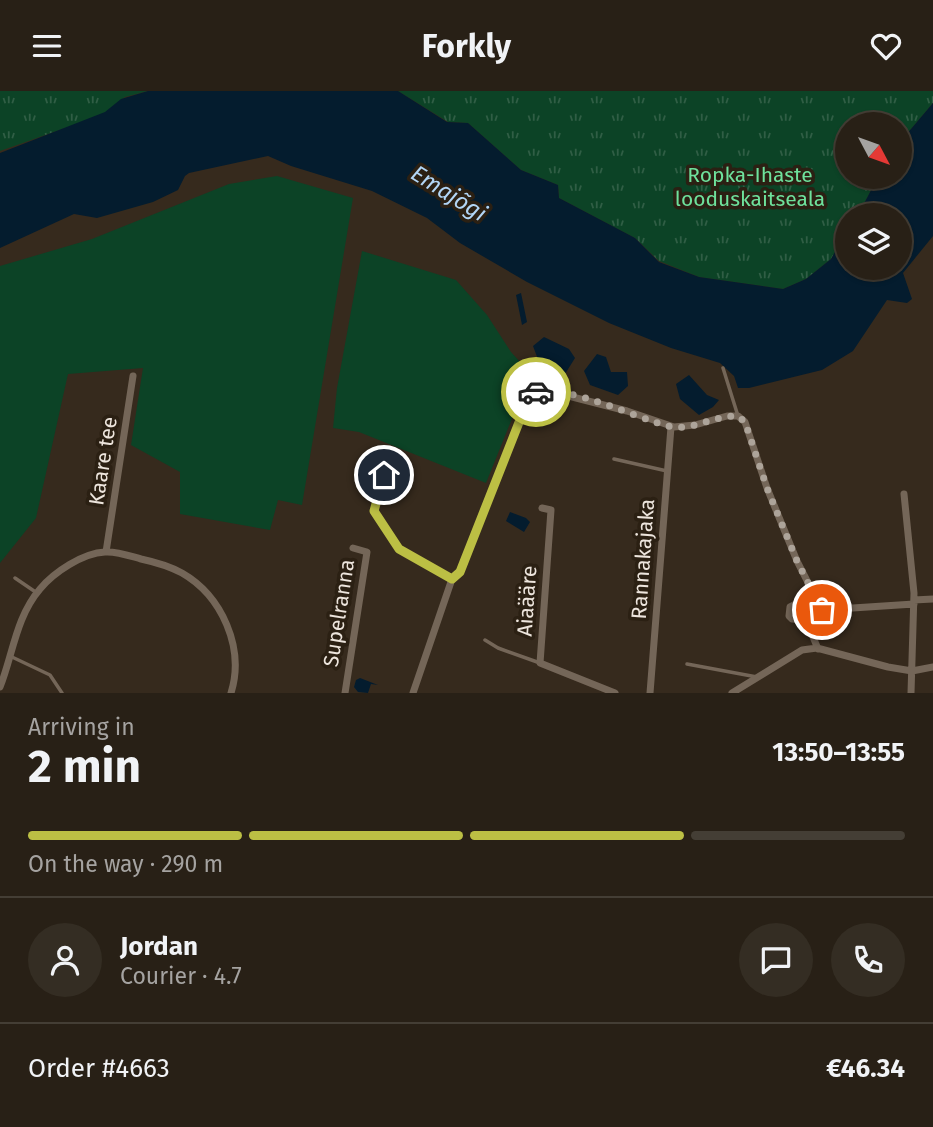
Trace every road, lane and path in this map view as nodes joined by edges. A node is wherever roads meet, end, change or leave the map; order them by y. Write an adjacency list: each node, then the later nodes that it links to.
1 (723, 368): 3 (lane)
2 (133, 376): 11 (street, Kaare tee)
3 (738, 416): 4 (street); 16 (street)
4 (671, 427): 7 (street, Rannakajaka); 13 (street)
5 (392, 450): 13 (street)
6 (614, 459): 7 (lane)
7 (667, 471): 32 (street, Rannakajaka)
8 (904, 494): 16 (street)
9 (542, 508): 21 (street, Aiaääre)
10 (353, 548): 29 (street, Supelranna)
11 (106, 552): 14 (street); 28 (street)
12 (15, 578): 14 (lane)
13 (452, 579): 30 (street)
14 (37, 593): 20 (street)
15 (933, 599): 16 (street)
16 (914, 602): 24 (street)
17 (806, 620): 19 (street)
18 (485, 640): 21 (lane)
19 (818, 649): 24 (street); 25 (street)
20 (12, 651): 26 (street); 27 (lane)
21 (540, 663): 31 (street, Aiaääre)
22 (687, 664): 25 (lane)
23 (933, 667): 24 (street)
24 (912, 671): 34 (street)
25 (757, 677): 33 (street)
26 (0, 687)
27 (62, 693)
28 (231, 693)
29 (345, 693)
30 (413, 693)
31 (615, 693)
32 (650, 693)
33 (732, 693)
34 (911, 693)

